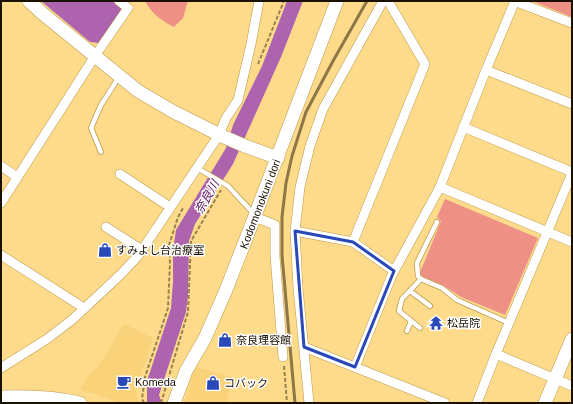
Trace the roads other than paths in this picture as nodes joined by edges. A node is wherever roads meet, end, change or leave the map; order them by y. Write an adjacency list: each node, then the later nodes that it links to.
1 (29, 1): 9 (street)
2 (119, 1): 9 (street)
3 (259, 1): 14 (street)
4 (337, 1): 16 (street, Kodomonokuni dori)
5 (383, 1): 28 (street)
6 (388, 1): 30 (street)
7 (515, 1): 8 (street); 10 (street)
8 (572, 23)
9 (95, 56): 11 (street); 21 (street)
10 (486, 70): 12 (street); 13 (street)
11 (120, 76): 14 (street); 15 (lane)
12 (572, 104)
13 (463, 127): 19 (street); 22 (street)
14 (222, 136): 16 (street, bridge); 18 (street)
15 (101, 152)
16 (278, 158): 25 (street, Kodomonokuni dori)
17 (1, 166): 21 (street)
18 (197, 168): 24 (street); 25 (lane)
19 (572, 172): 29 (street)
20 (120, 174): 24 (street)
21 (17, 177): 23 (street)
22 (440, 187): 29 (street); 34 (street)
23 (1, 203)
24 (170, 208): 32 (street)
25 (255, 216): 46 (street); 54 (street, Kodomonokuni dori)
26 (437, 222): 35 (lane)
27 (106, 227): 32 (street)
28 (295, 231): 30 (street); 44 (street)
29 (547, 232): 31 (street); 40 (street)
30 (353, 242): 34 (street)
31 (572, 242)
32 (142, 250): 38 (street)
33 (1, 255): 38 (street)
34 (394, 271): 47 (street)
35 (421, 279): 36 (lane); 40 (lane)
36 (410, 291): 37 (lane); 39 (lane)
37 (430, 306)
38 (84, 308): 48 (street)
39 (411, 321): 41 (lane); 42 (lane)
40 (509, 323): 45 (street)
41 (420, 328)
42 (407, 331)
43 (572, 339): 49 (street)
44 (304, 347): 47 (street); 55 (street)
45 (496, 354): 49 (street); 57 (street)
46 (283, 357)
47 (356, 367): 56 (street)
48 (1, 368)
49 (555, 378): 50 (street); 58 (street)
50 (572, 386)
51 (1, 397): 52 (street)
52 (47, 400): 53 (street)
53 (80, 403)
54 (174, 403)
55 (309, 403)
56 (445, 403)
57 (477, 403)
58 (545, 403)

